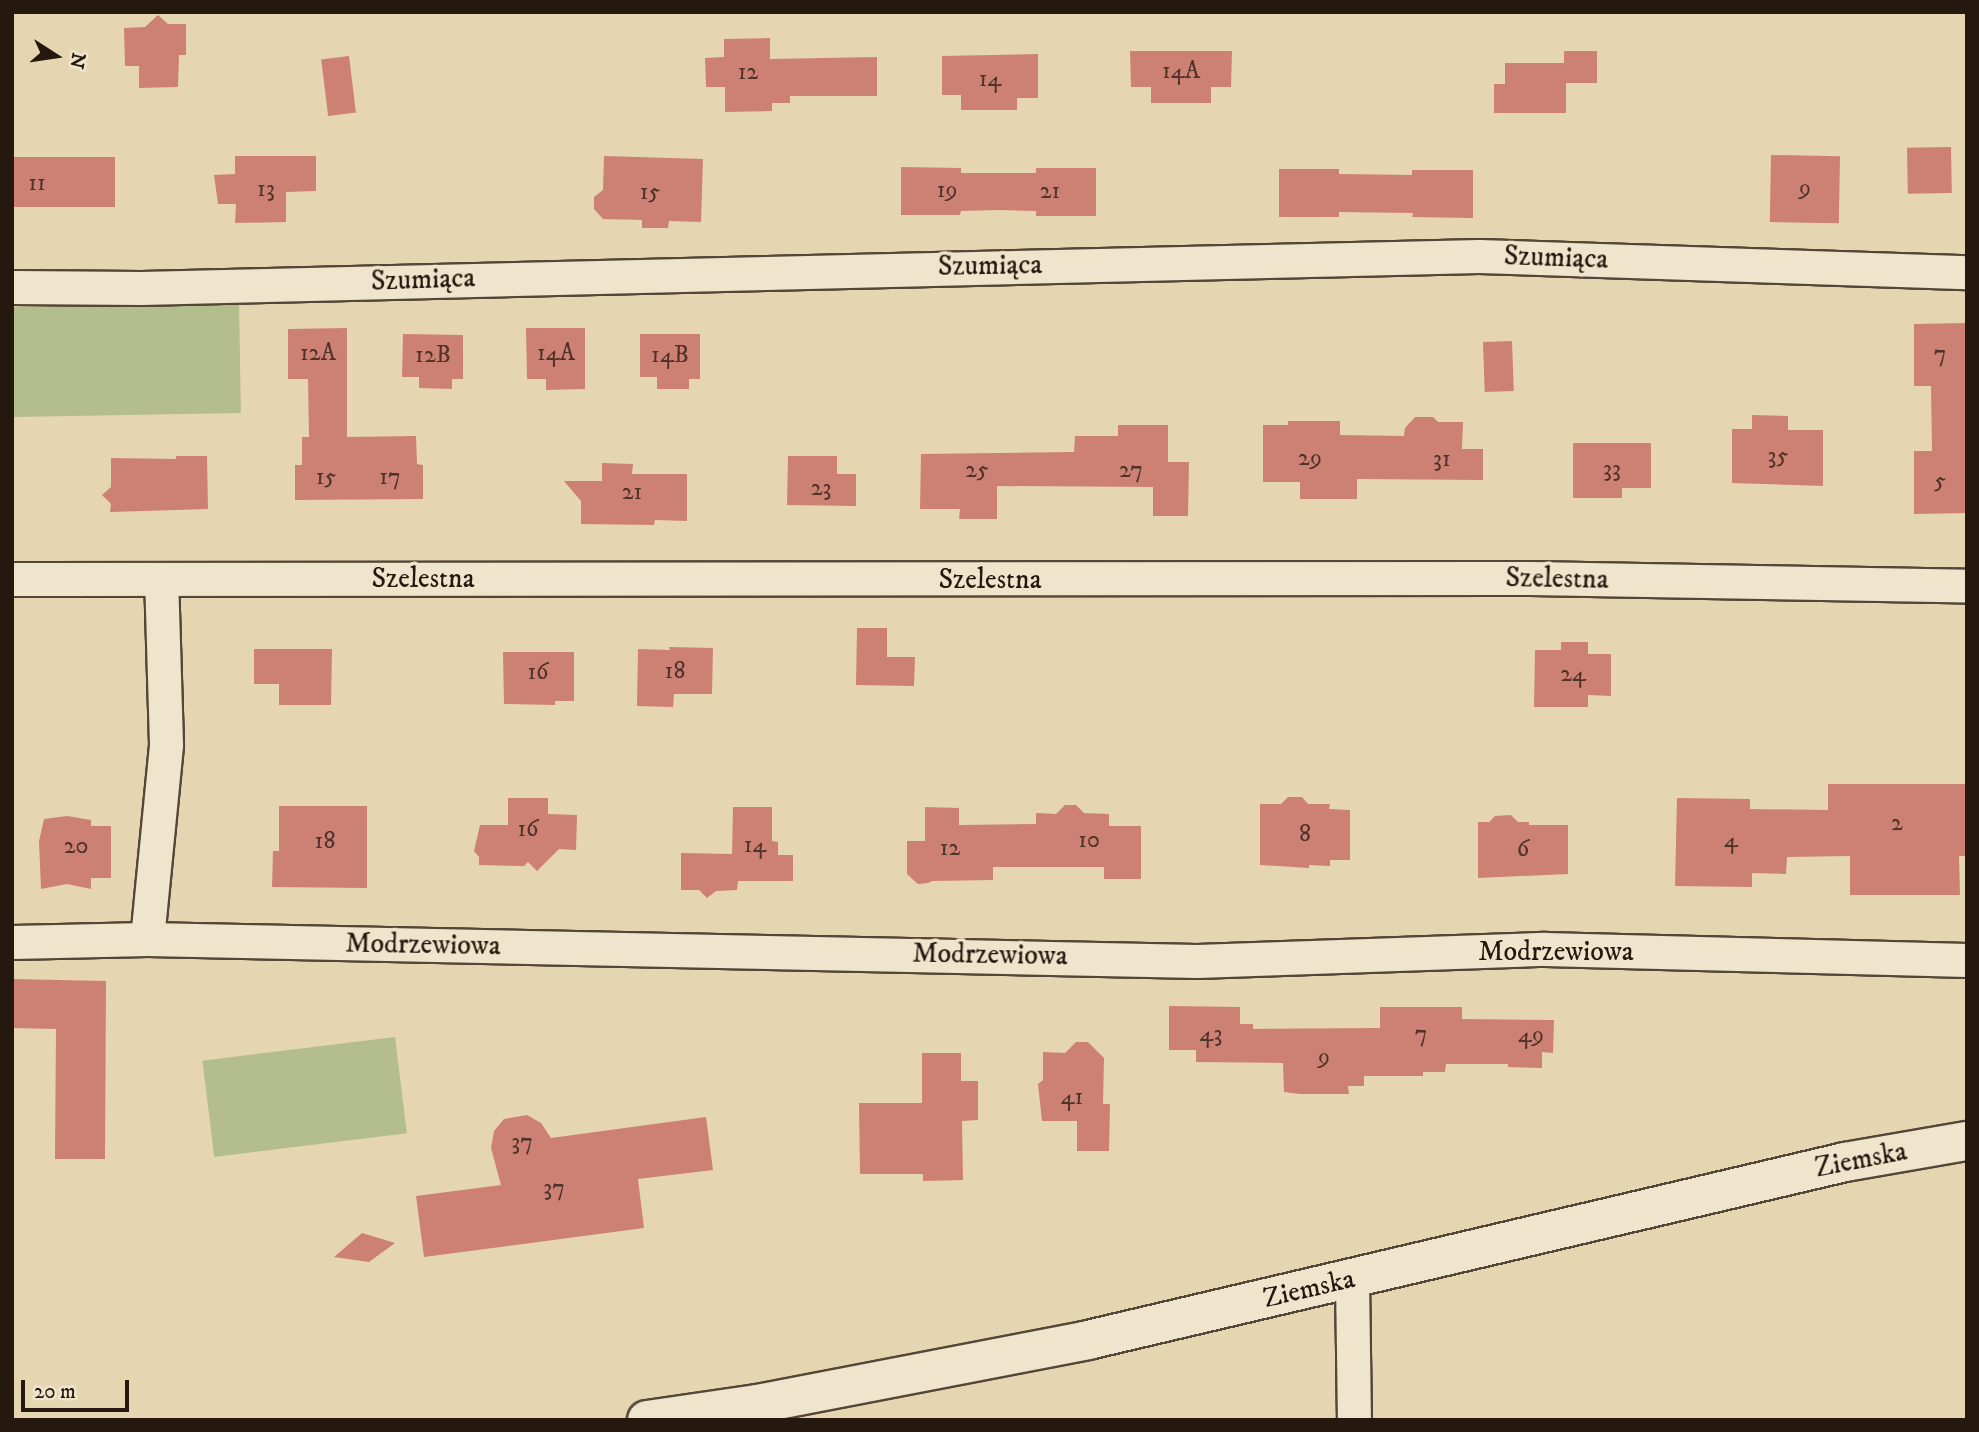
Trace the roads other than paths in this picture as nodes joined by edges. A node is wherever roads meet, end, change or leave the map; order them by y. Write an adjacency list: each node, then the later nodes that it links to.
1 (1967, 272): 2 (street, Szumiąca)
2 (12, 287)
3 (12, 579): 4 (street, Szelestna)
4 (161, 579): 5 (street, Szelestna); 6 (street)
5 (1967, 586)
6 (147, 939): 7 (street, Modrzewiowa); 8 (street, Modrzewiowa)
7 (12, 942)
8 (1967, 960)
9 (1967, 1141): 10 (street, Ziemska)
10 (1352, 1279): 11 (street, Ziemska); 13 (street)
11 (757, 1412): 12 (street, Ziemska)
12 (647, 1420)
13 (1354, 1420)

